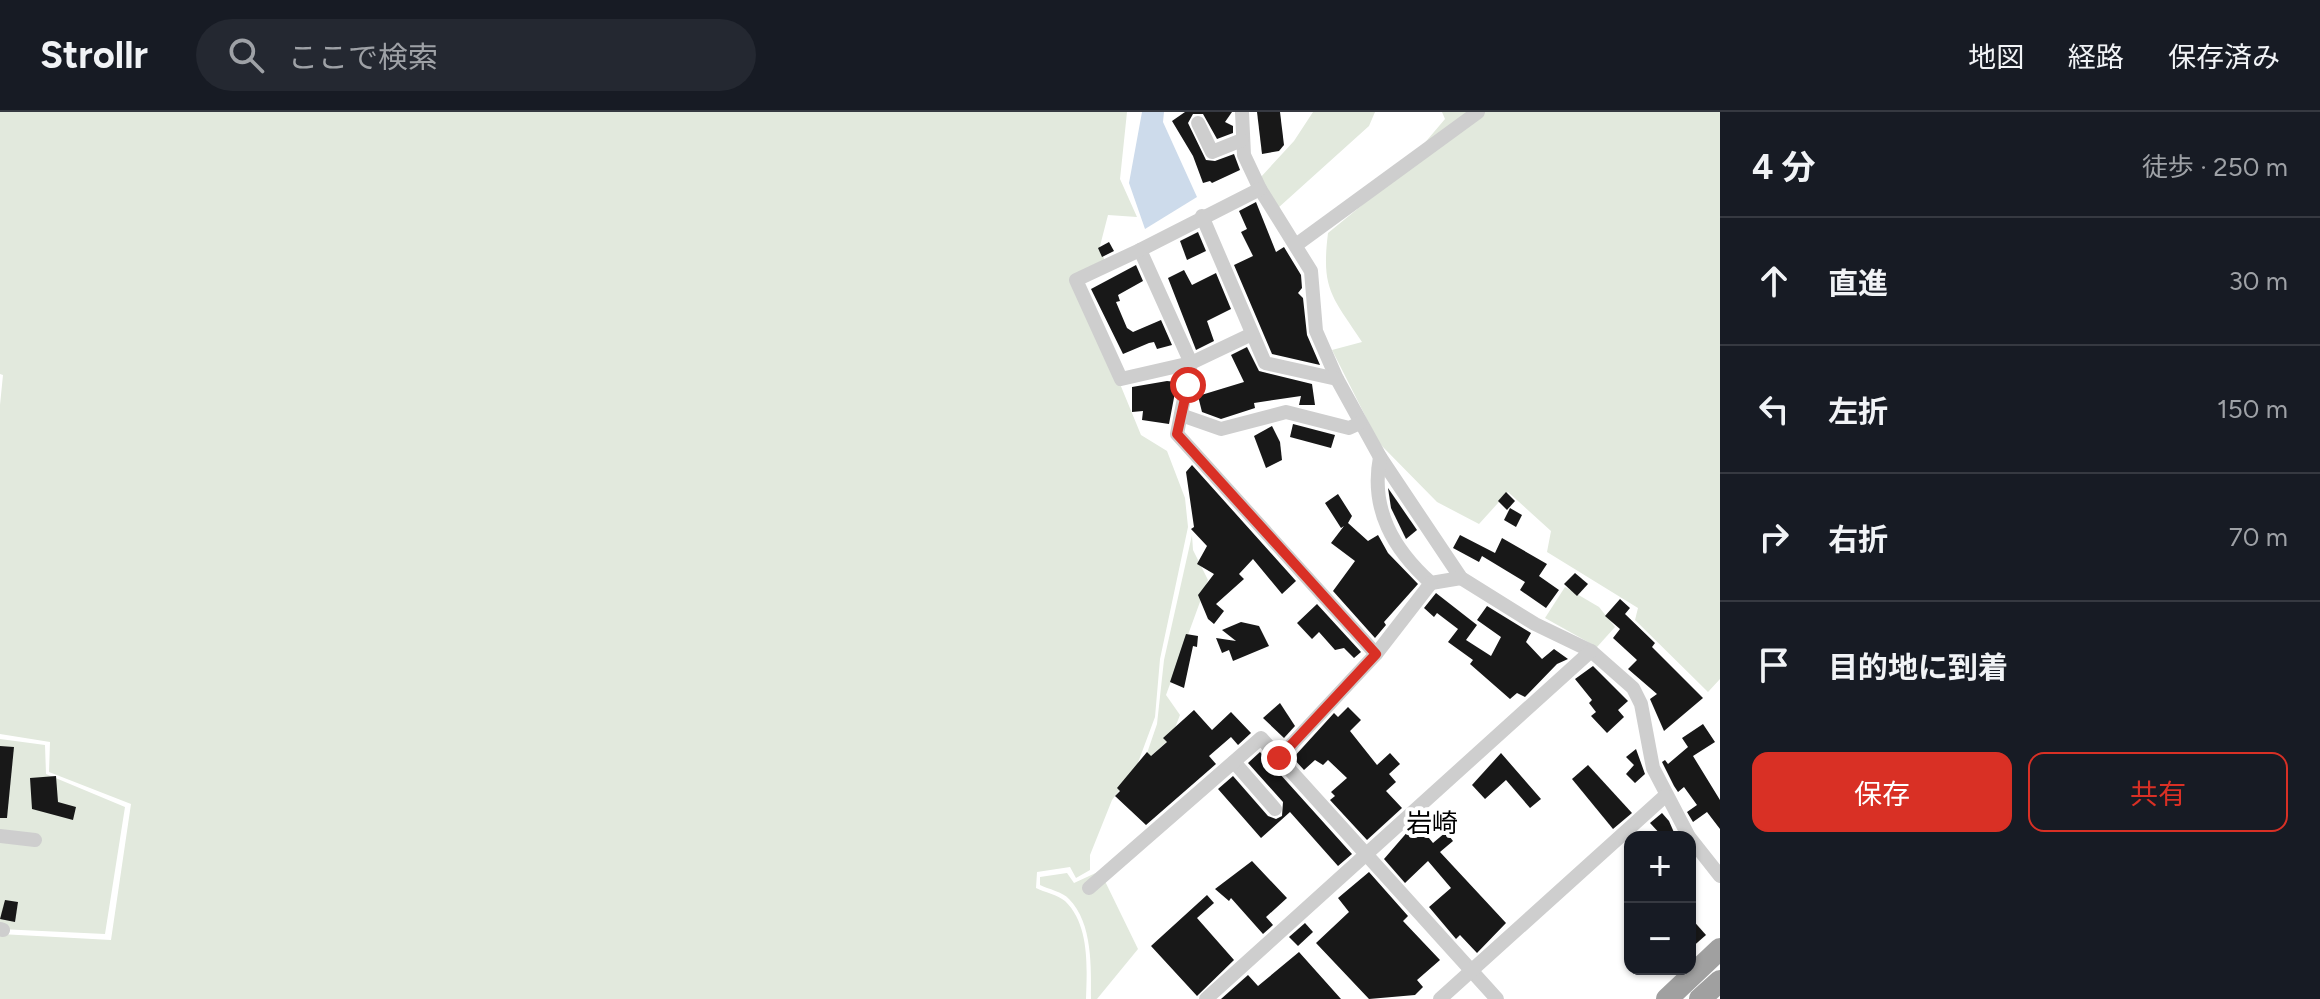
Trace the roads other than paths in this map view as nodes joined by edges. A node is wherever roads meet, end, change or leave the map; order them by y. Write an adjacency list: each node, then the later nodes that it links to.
1 (1242, 112): 4 (street)
2 (1478, 112): 7 (street)
3 (1198, 123): 4 (street)
4 (1242, 140): 5 (street)
5 (1260, 189): 6 (street); 7 (street)
6 (1202, 216): 8 (street); 9 (street)
7 (1296, 245): 11 (street)
8 (1140, 250): 10 (street); 10 (street)
9 (1252, 334): 10 (street); 11 (street)
10 (1191, 363): 12 (street)
11 (1337, 379): 13 (street)
12 (1181, 415): 13 (street); 18 (street)
13 (1360, 423): 14 (street)
14 (1380, 457): 15 (street); 16 (street)
15 (1461, 578): 16 (street); 17 (street)
16 (1431, 583): 18 (street)
17 (1591, 651): 21 (street); 27 (street)
18 (1376, 654): 19 (street)
19 (1279, 758): 20 (street); 27 (street)
20 (1234, 762): 22 (street); 29 (street)
21 (1665, 796): 23 (street); 31 (street)
22 (1275, 809)
23 (1686, 831)
24 (0, 836): 25 (street)
25 (35, 840)
26 (1696, 846): 28 (street)
27 (1367, 854): 31 (street); 33 (street)
28 (1720, 876)
29 (1089, 888)
30 (1720, 949): 36 (highway)
31 (1471, 971): 34 (street); 35 (street)
32 (1720, 981): 37 (highway)
33 (1206, 999)
34 (1440, 999)
35 (1497, 999)
36 (1667, 999)
37 (1700, 999)

